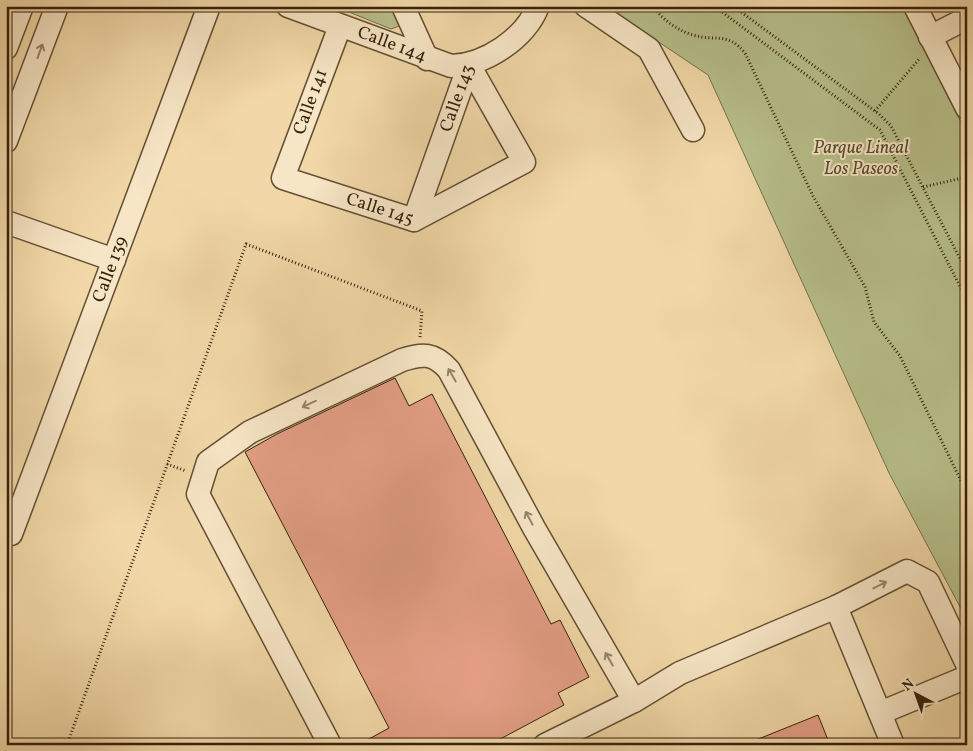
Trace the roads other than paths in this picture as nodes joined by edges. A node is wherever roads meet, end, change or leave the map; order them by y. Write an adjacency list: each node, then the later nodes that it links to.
1 (22, 6): 12 (street)
2 (56, 6): 15 (street, one-way to 2)
3 (209, 6): 22 (street, Calle 139)
4 (288, 6): 10 (street, Calle 144)
5 (403, 6): 13 (street)
6 (538, 6): 14 (street, Calle 143)
7 (586, 6): 17 (street)
8 (915, 6): 11 (street)
9 (967, 18): 11 (street)
10 (340, 26): 13 (street, Calle 144); 19 (street, Calle 141)
11 (930, 37): 16 (street)
12 (6, 48)
13 (427, 59): 14 (street, Calle 144)
14 (469, 64): 20 (street, Calle 143); 20 (street, Calle 145)
15 (15, 94): 18 (street)
16 (967, 108)
17 (693, 130)
18 (6, 141)
19 (283, 178): 20 (street, Calle 145)
20 (414, 220)
21 (6, 222): 22 (street)
22 (114, 260): 23 (street, Calle 139)
23 (9, 533)
24 (836, 607): 25 (street, one-way to 25); 27 (street); 28 (street)
25 (967, 664)
26 (967, 677): 28 (street)
27 (634, 701): 29 (street, one-way to 29); 30 (street)
28 (880, 714): 31 (street)
29 (330, 745)
30 (545, 745)
31 (894, 745)

